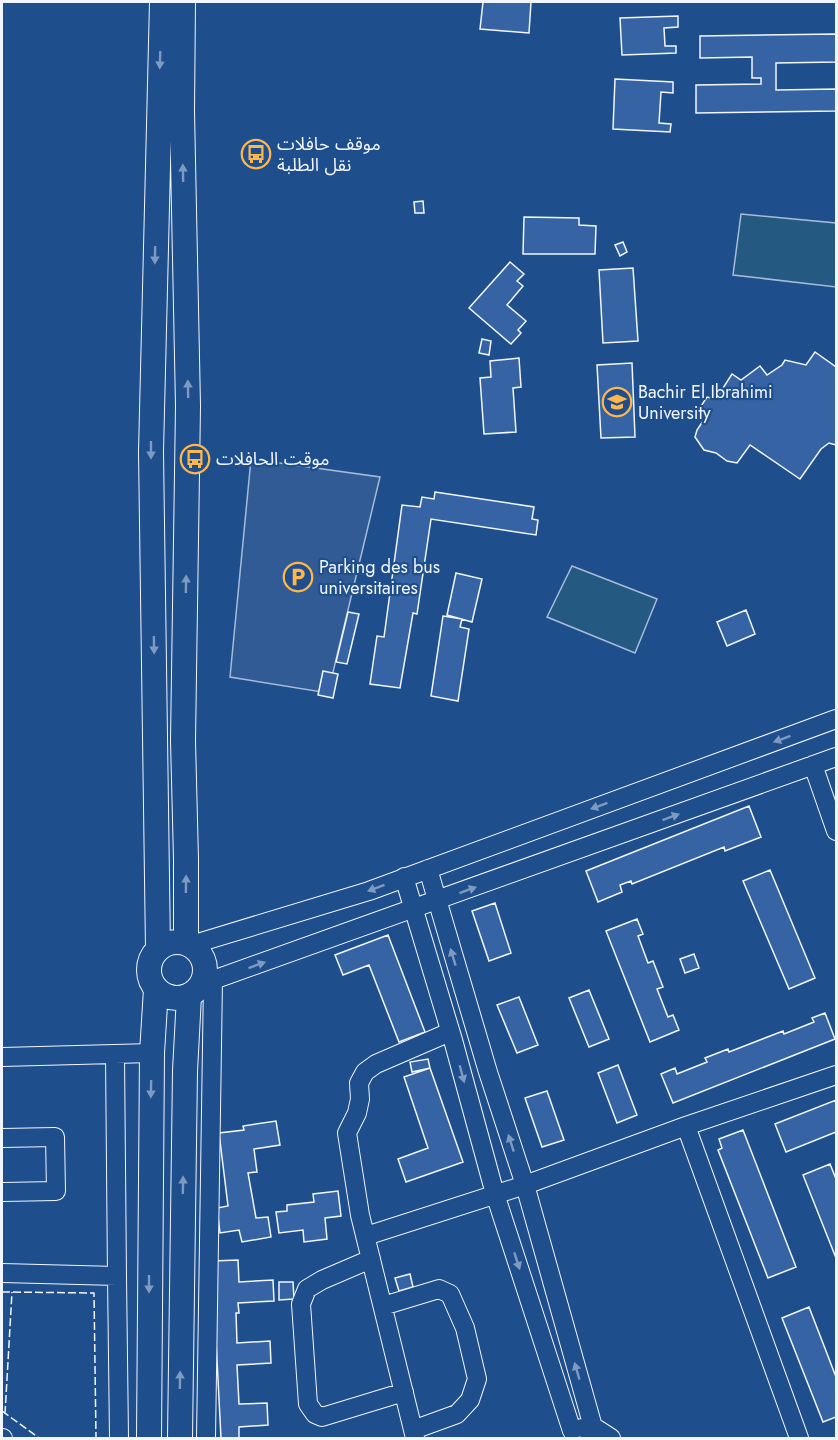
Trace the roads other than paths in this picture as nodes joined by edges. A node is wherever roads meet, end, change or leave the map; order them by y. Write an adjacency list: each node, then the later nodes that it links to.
1 (162, 2): 12 (main road, one-way to 12)
2 (183, 2): 11 (main road, one-way to 2)
3 (837, 719): 7 (street, one-way to 7)
4 (837, 757): 5 (street)
5 (813, 765): 6 (street); 9 (street, one-way to 5)
6 (837, 831)
7 (428, 869): 8 (street); 9 (street)
8 (404, 877): 10 (street); 11 (street, one-way to 11)
9 (436, 901): 10 (street); 22 (street, one-way to 9)
10 (412, 909): 13 (street, one-way to 10); 15 (street)
11 (188, 944): 12 (main road); 13 (main road)
12 (158, 949): 14 (main road)
13 (201, 987): 14 (main road); 36 (main road, one-way to 13); 37 (street)
14 (156, 989): 16 (main road)
15 (450, 1032): 24 (street, one-way to 24); 25 (street)
16 (152, 1053): 17 (street); 35 (main road, one-way to 35)
17 (116, 1055): 18 (street); 28 (street)
18 (2, 1057)
19 (837, 1075): 20 (street)
20 (686, 1126): 22 (street); 39 (street)
21 (2, 1138): 23 (street)
22 (525, 1185): 24 (street); 31 (street, one-way to 22)
23 (2, 1192)
24 (495, 1194): 25 (street); 33 (street, one-way to 33)
25 (366, 1236): 26 (street)
26 (370, 1259): 29 (street); 30 (street)
27 (2, 1273): 28 (street)
28 (117, 1276): 34 (street)
29 (382, 1306): 30 (street); 32 (street)
30 (404, 1392): 32 (street)
31 (593, 1427): 33 (street); 38 (street)
32 (414, 1434)
33 (567, 1435)
34 (119, 1438)
35 (149, 1438)
36 (180, 1438)
37 (206, 1438)
38 (611, 1438)
39 (799, 1438)

